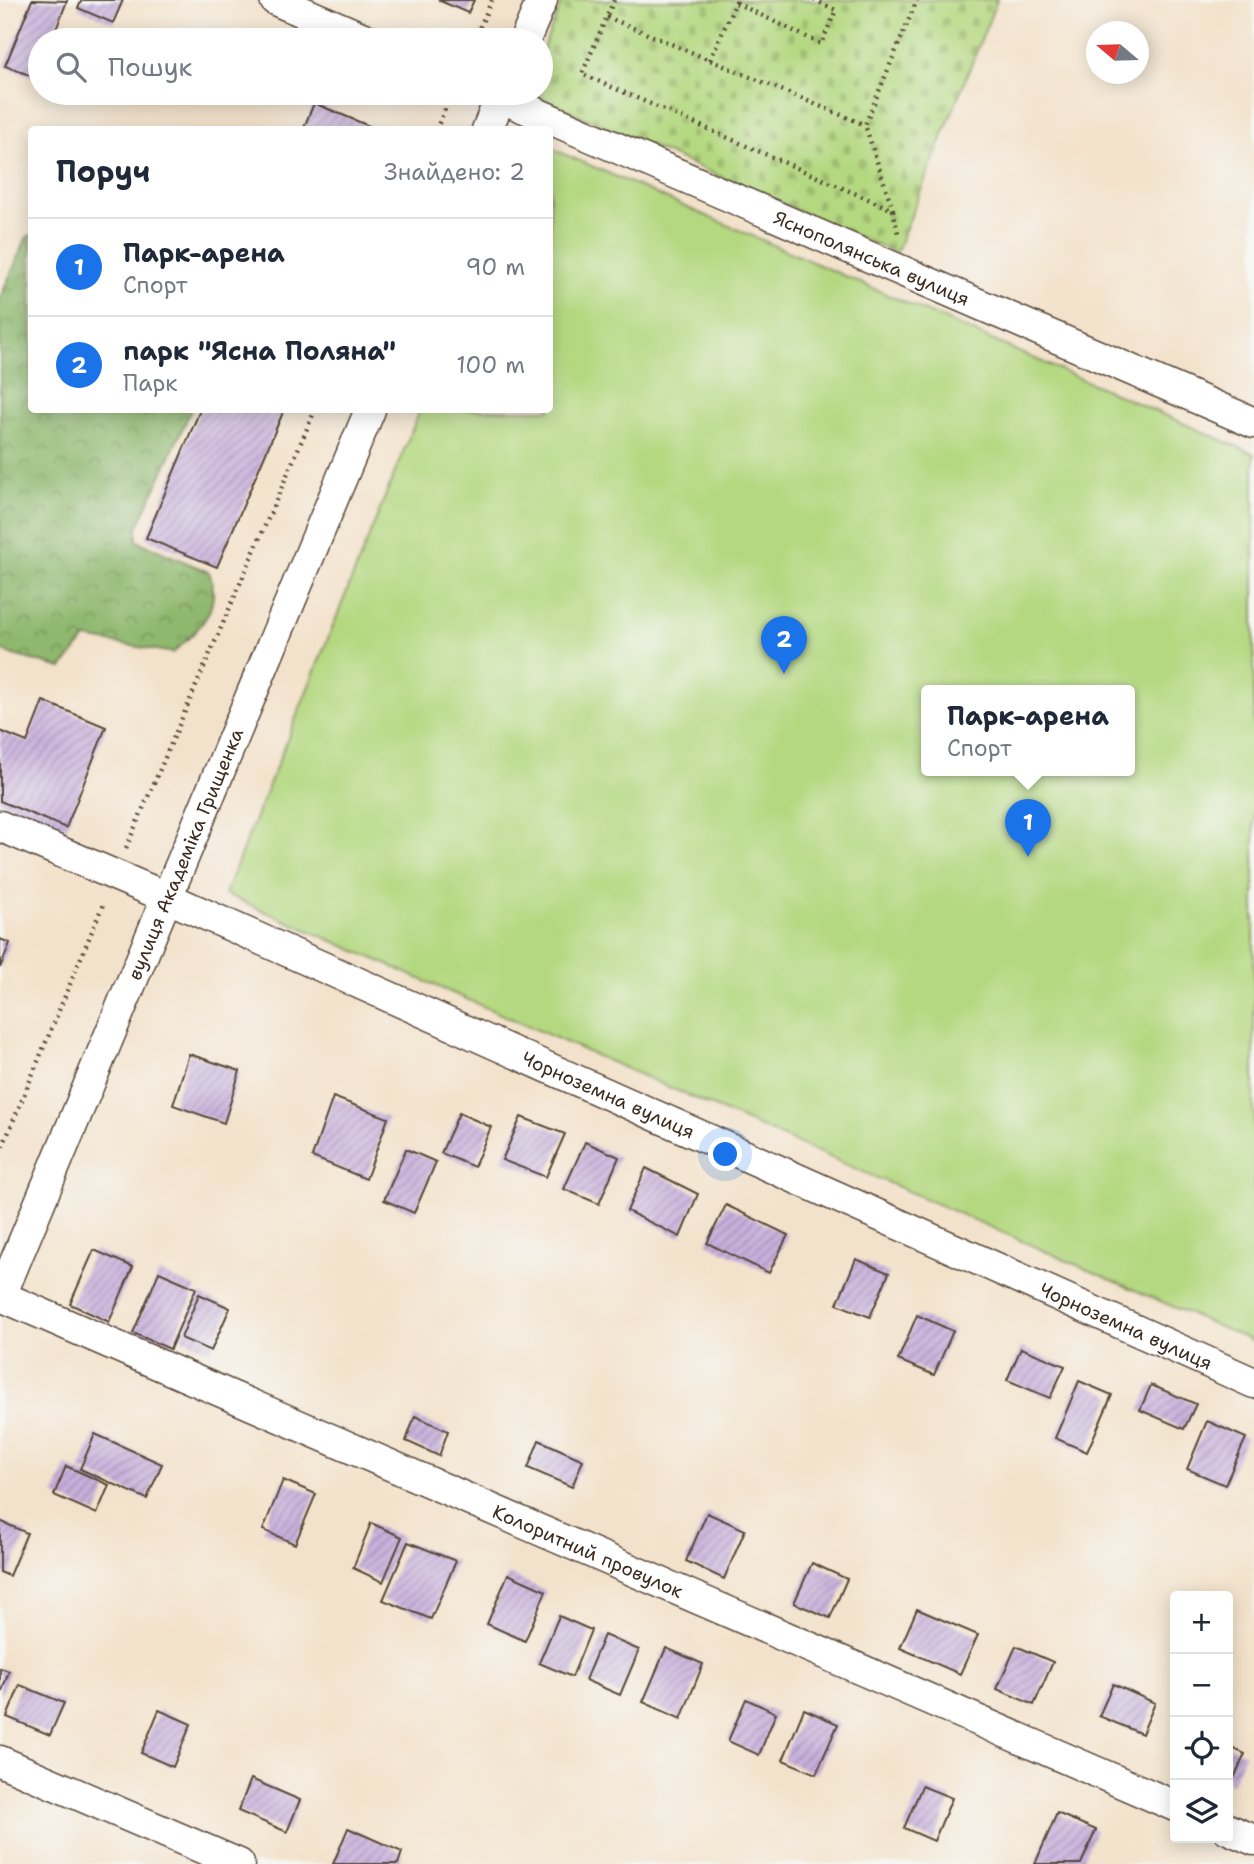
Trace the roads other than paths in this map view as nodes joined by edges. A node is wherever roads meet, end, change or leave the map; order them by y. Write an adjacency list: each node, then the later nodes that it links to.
1 (275, 0): 3 (street)
2 (542, 0): 4 (street)
3 (340, 28)
4 (530, 28)
5 (495, 105): 7 (street)
6 (523, 105): 9 (street, Яснополянська вулиця)
7 (488, 126)
8 (369, 413): 11 (street, вулиця Академіка Грищенка)
9 (1254, 423)
10 (0, 827): 11 (street, Чорноземна вулиця)
11 (166, 897): 12 (street, вулиця Академіка Грищенка); 13 (street, Чорноземна вулиця)
12 (1, 1297): 15 (street, Колоритний провулок)
13 (1254, 1383)
14 (0, 1761): 18 (street)
15 (1170, 1804)
16 (1233, 1831): 17 (street)
17 (1254, 1840)
18 (239, 1864)

